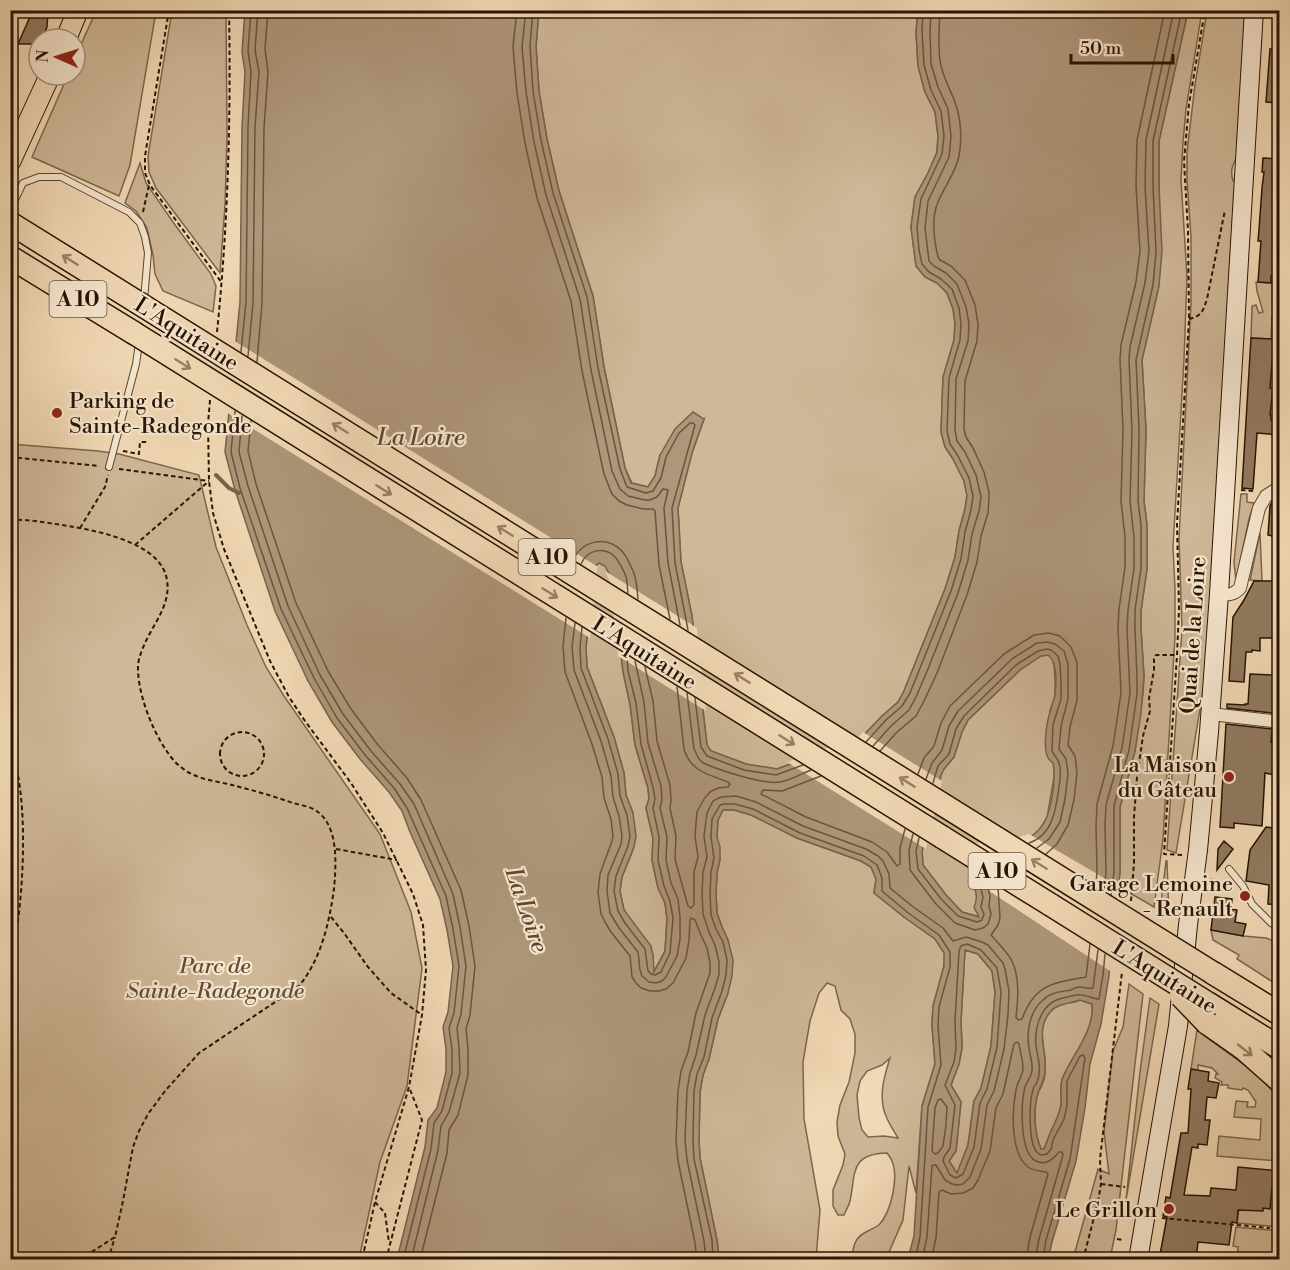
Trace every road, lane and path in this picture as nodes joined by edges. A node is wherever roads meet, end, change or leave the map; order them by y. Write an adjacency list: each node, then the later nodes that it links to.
1 (78, 10): 6 (main road)
2 (169, 10): 9 (path)
3 (229, 10): 9 (path)
4 (1205, 10): 16 (path)
5 (1254, 10): 22 (main road, Quai de la Loire)
6 (71, 27)
7 (44, 87): 8 (main road)
8 (10, 162)
9 (150, 185): 13 (path)
10 (1226, 204): 16 (path)
11 (10, 210): 13 (lane)
12 (10, 223): 15 (highway, L'Aquitaine / A 10, one-way to 12)
13 (140, 223): 15 (lane)
14 (16, 260): 17 (highway, L'Aquitaine / A 10)
15 (140, 306): 40 (highway, L'Aquitaine / A 10, one-way to 15, bridge)
16 (1189, 319): 33 (path)
17 (137, 332): 19 (lane); 39 (highway, L'Aquitaine / A 10, one-way to 39, bridge)
18 (149, 442): 19 (path)
19 (114, 450): 20 (lane)
20 (109, 467): 25 (path)
21 (1280, 487): 23 (street)
22 (1225, 490): 23 (path); 27 (main road, Quai de la Loire)
23 (1266, 496): 27 (street)
24 (10, 520): 25 (path)
25 (80, 528): 26 (path)
26 (135, 545): 32 (path); 34 (path)
27 (1219, 594): 28 (main road, Quai de la Loire)
28 (1211, 714): 29 (street); 56 (main road, Quai de la Loire)
29 (1280, 722)
30 (10, 747): 38 (path)
31 (263, 750): 31 (path)
32 (336, 849): 34 (path); 36 (path)
33 (1164, 854)
34 (397, 860): 41 (path)
35 (1229, 869): 37 (lane)
36 (330, 916): 41 (path); 50 (path)
37 (1280, 927)
38 (10, 957)
39 (1208, 1013): 42 (highway, L'Aquitaine / A 10); 43 (highway, one-way to 43)
40 (1279, 1014)
41 (422, 1015): 44 (path)
42 (1280, 1048)
43 (1280, 1081)
44 (410, 1087): 47 (path); 51 (path)
45 (1101, 1184): 46 (path)
46 (1125, 1187)
47 (375, 1202): 51 (path); 54 (path)
48 (1161, 1218): 49 (path)
49 (1270, 1228)
50 (115, 1237): 52 (path); 53 (path)
51 (390, 1245): 55 (path)
52 (79, 1260)
53 (108, 1260)
54 (362, 1260)
55 (386, 1260)
56 (1138, 1260)

